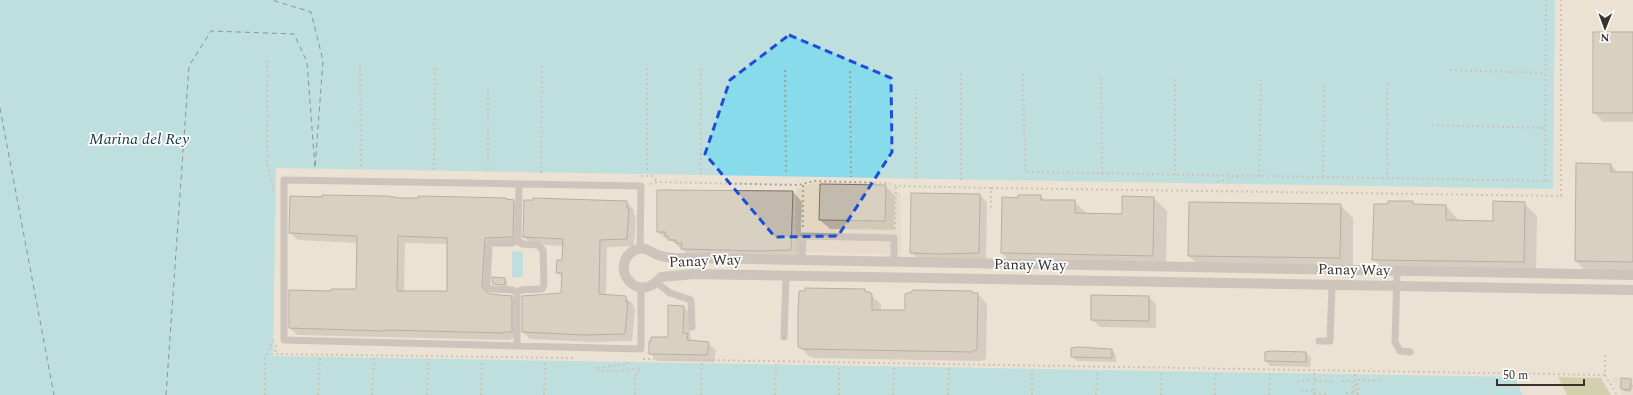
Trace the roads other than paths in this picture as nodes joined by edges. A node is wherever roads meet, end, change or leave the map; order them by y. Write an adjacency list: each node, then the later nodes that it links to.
1 (519, 184): 2 (lane); 3 (lane); 18 (lane)
2 (518, 240): 14 (lane); 14 (lane)
3 (640, 249): 4 (street, Panay Way); 12 (street)
4 (802, 260): 5 (street, Panay Way); 5 (lane)
5 (894, 262): 6 (street, Panay Way)
6 (1397, 271): 8 (street, Panay Way); 11 (lane)
7 (786, 275): 9 (street, Panay Way); 10 (street, Panay Way); 16 (lane)
8 (1633, 275)
9 (657, 283): 12 (street, Panay Way); 15 (lane)
10 (1332, 285): 11 (street, Panay Way); 17 (lane)
11 (1397, 286): 13 (street, Panay Way); 19 (lane)
12 (641, 288): 18 (lane)
13 (1633, 290)
14 (517, 294): 18 (lane)
15 (692, 327)
16 (784, 337)
17 (1319, 341)
18 (517, 346)
19 (1410, 352)

